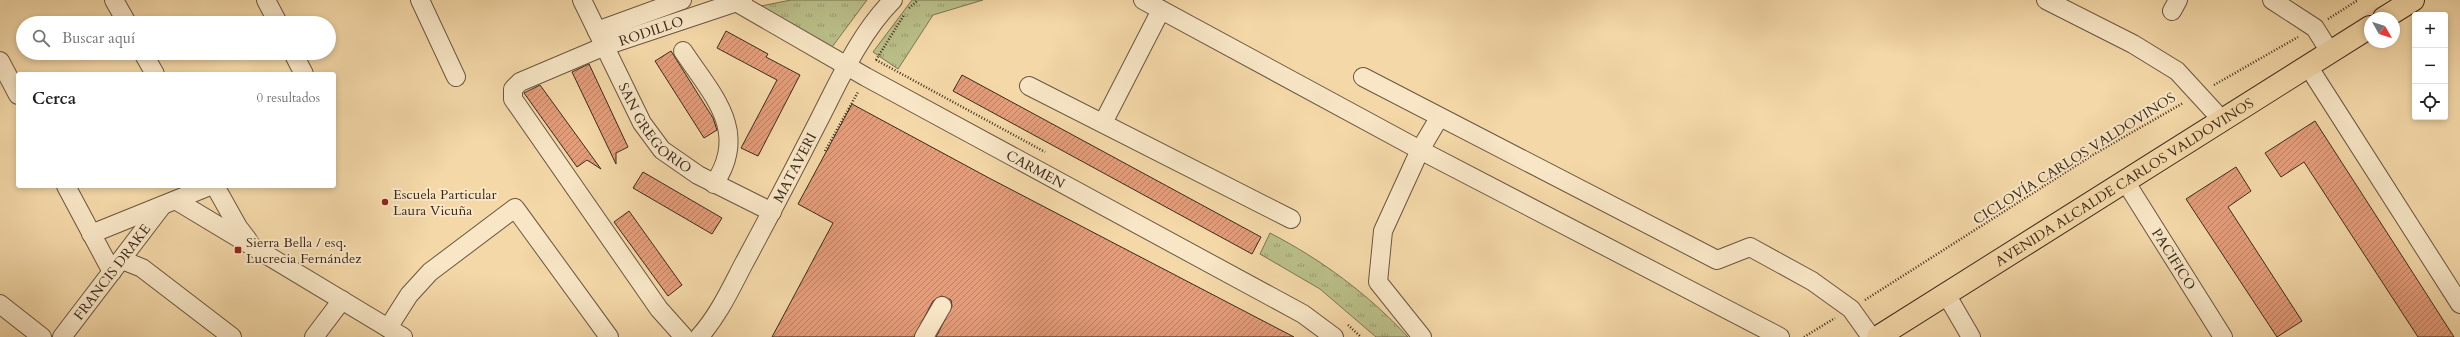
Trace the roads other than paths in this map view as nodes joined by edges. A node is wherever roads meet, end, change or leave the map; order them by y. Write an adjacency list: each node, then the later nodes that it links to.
1 (114, 0): 14 (street)
2 (266, 0): 15 (street)
3 (420, 0): 27 (street)
4 (582, 0): 17 (street, SAN GREGORIO)
5 (682, 0): 17 (street, RODILLO)
6 (893, 0): 23 (street, MATAVERI)
7 (1143, 0): 12 (street)
8 (2046, 0): 32 (street)
9 (2272, 0): 19 (street)
10 (2413, 0): 13 (main road)
11 (740, 1): 17 (street, RODILLO); 23 (street, CARMEN)
12 (1161, 10): 33 (street); 34 (street)
13 (2394, 12)
14 (123, 16)
15 (274, 16)
16 (2364, 31): 19 (main road, AVENIDA ALCALDE CARLOS VALDOVINOS)
17 (601, 38): 36 (street, SAN GREGORIO); 58 (street)
18 (683, 50): 36 (street)
19 (2330, 52): 24 (main road, AVENIDA ALCALDE CARLOS VALDOVINOS)
20 (147, 60): 25 (street)
21 (297, 60): 26 (street)
22 (0, 61): 30 (street)
23 (847, 66): 41 (street, MATAVERI); 61 (street, CARMEN)
24 (2308, 66): 32 (main road, AVENIDA ALCALDE CARLOS VALDOVINOS); 49 (street)
25 (154, 72)
26 (303, 72)
27 (456, 77)
28 (1363, 77): 31 (street)
29 (1029, 86): 33 (street)
30 (16, 91)
31 (1439, 118): 34 (street); 64 (street)
32 (2222, 120): 35 (main road, AVENIDA ALCALDE CARLOS VALDOVINOS)
33 (1103, 122): 42 (street)
34 (1420, 150): 62 (street); 63 (street)
35 (2126, 181): 46 (main road, AVENIDA ALCALDE CARLOS VALDOVINOS); 67 (street, PACIFICO)
36 (714, 184): 41 (street, SAN GREGORIO)
37 (67, 188): 43 (street)
38 (205, 188): 40 (street)
39 (216, 188): 44 (street)
40 (169, 204): 43 (street); 44 (street); 45 (street, FRANCIS DRAKE)
41 (772, 212): 59 (street, MATAVERI)
42 (1291, 219)
43 (91, 234): 45 (street)
44 (257, 249): 47 (street)
45 (117, 266): 53 (street, FRANCIS DRAKE); 54 (street); 55 (street)
46 (1946, 294): 65 (main road, AVENIDA ALCALDE CARLOS VALDOVINOS); 66 (street)
47 (342, 300): 51 (street); 56 (street)
48 (0, 304): 52 (street)
49 (2460, 304)
50 (942, 306): 60 (street)
51 (396, 332): 57 (street)
52 (42, 337)
53 (62, 337)
54 (214, 337)
55 (232, 337)
56 (314, 337)
57 (609, 337)
58 (684, 337)
59 (699, 337)
60 (924, 337)
61 (1334, 337)
62 (1422, 337)
63 (1780, 337)
64 (1871, 337)
65 (1878, 337)
66 (1971, 337)
67 (2222, 337)

